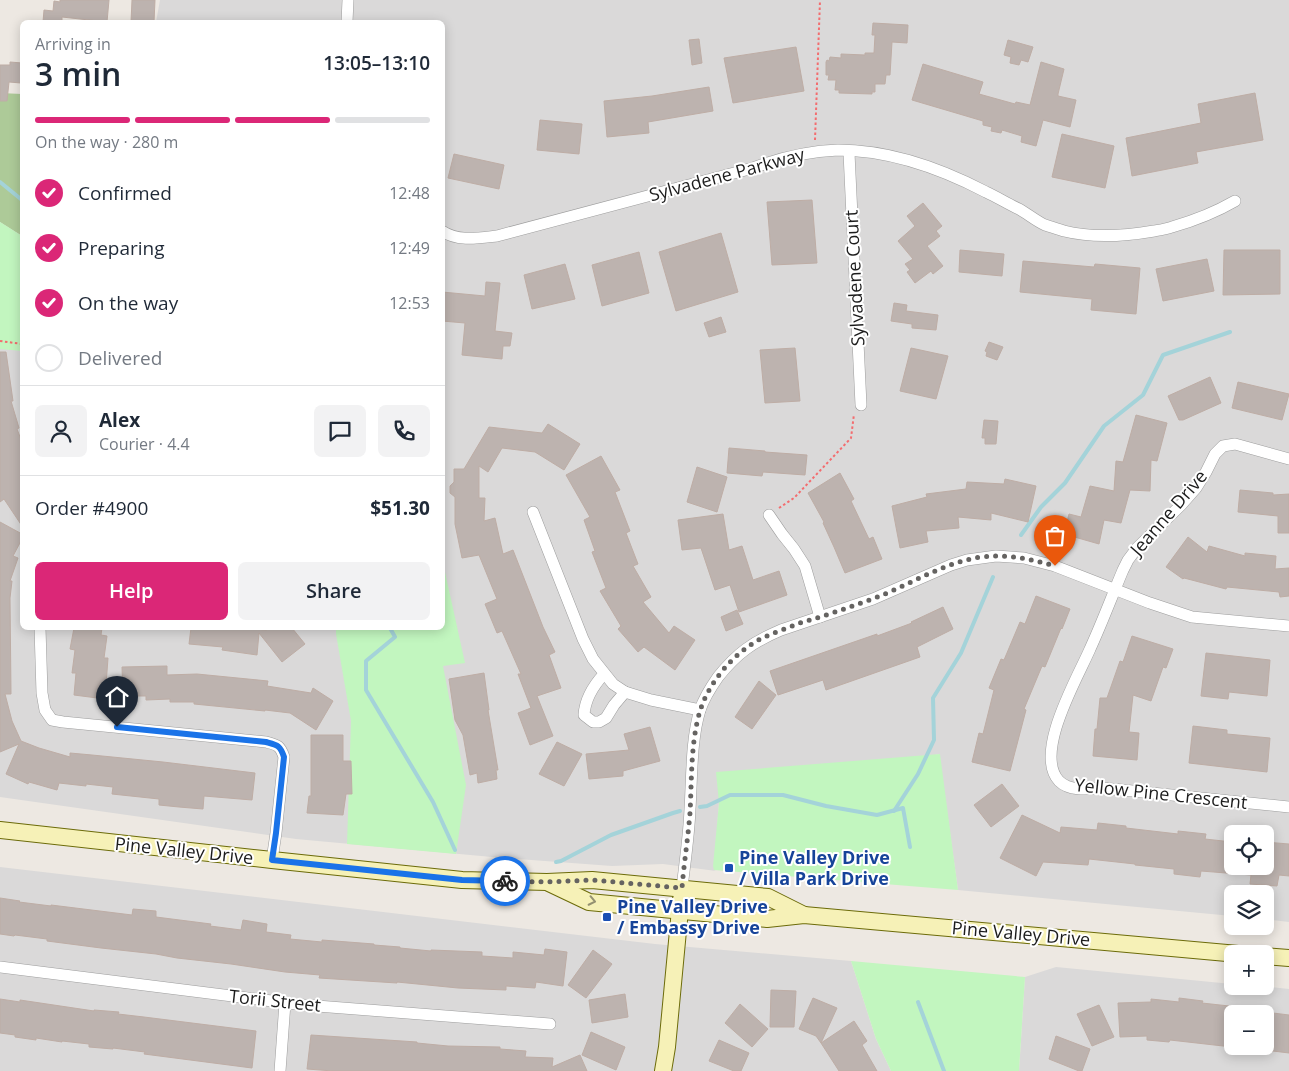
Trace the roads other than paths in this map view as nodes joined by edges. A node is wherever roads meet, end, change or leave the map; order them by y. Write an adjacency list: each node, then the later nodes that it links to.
1 (348, 0): 2 (street)
2 (347, 20)
3 (848, 151): 4 (street, Sylvadene Parkway); 5 (street, Sylvadene Parkway); 6 (street, Sylvadene Court)
4 (1235, 201)
5 (445, 232)
6 (861, 404)
7 (1289, 459): 10 (street, Jeanne Drive)
8 (533, 512): 14 (street)
9 (769, 515): 11 (street)
10 (1115, 589): 11 (street); 12 (street); 17 (street, Yellow Pine Crescent)
11 (820, 617): 16 (street)
12 (1289, 626)
13 (40, 630): 19 (street)
14 (604, 674): 15 (street); 15 (street)
15 (625, 692): 16 (street)
16 (700, 710): 21 (street)
17 (1289, 807)
18 (0, 830): 19 (main road, Pine Valley Drive)
19 (272, 860): 20 (main road, Pine Valley Drive)
20 (547, 882): 21 (main road, Pine Valley Drive); 22 (main road, Pine Valley Drive, one-way to 22)
21 (682, 888): 22 (main road); 23 (main road, Pine Valley Drive)
22 (680, 910): 23 (main road, Pine Valley Drive); 31 (main road)
23 (804, 915): 24 (main road, Pine Valley Drive)
24 (1224, 953)
25 (1274, 957): 26 (main road)
26 (1289, 958)
27 (0, 967): 28 (street, Torii Street)
28 (285, 1003): 29 (street, Torii Street); 30 (street)
29 (550, 1024)
30 (280, 1071)
31 (663, 1071)

